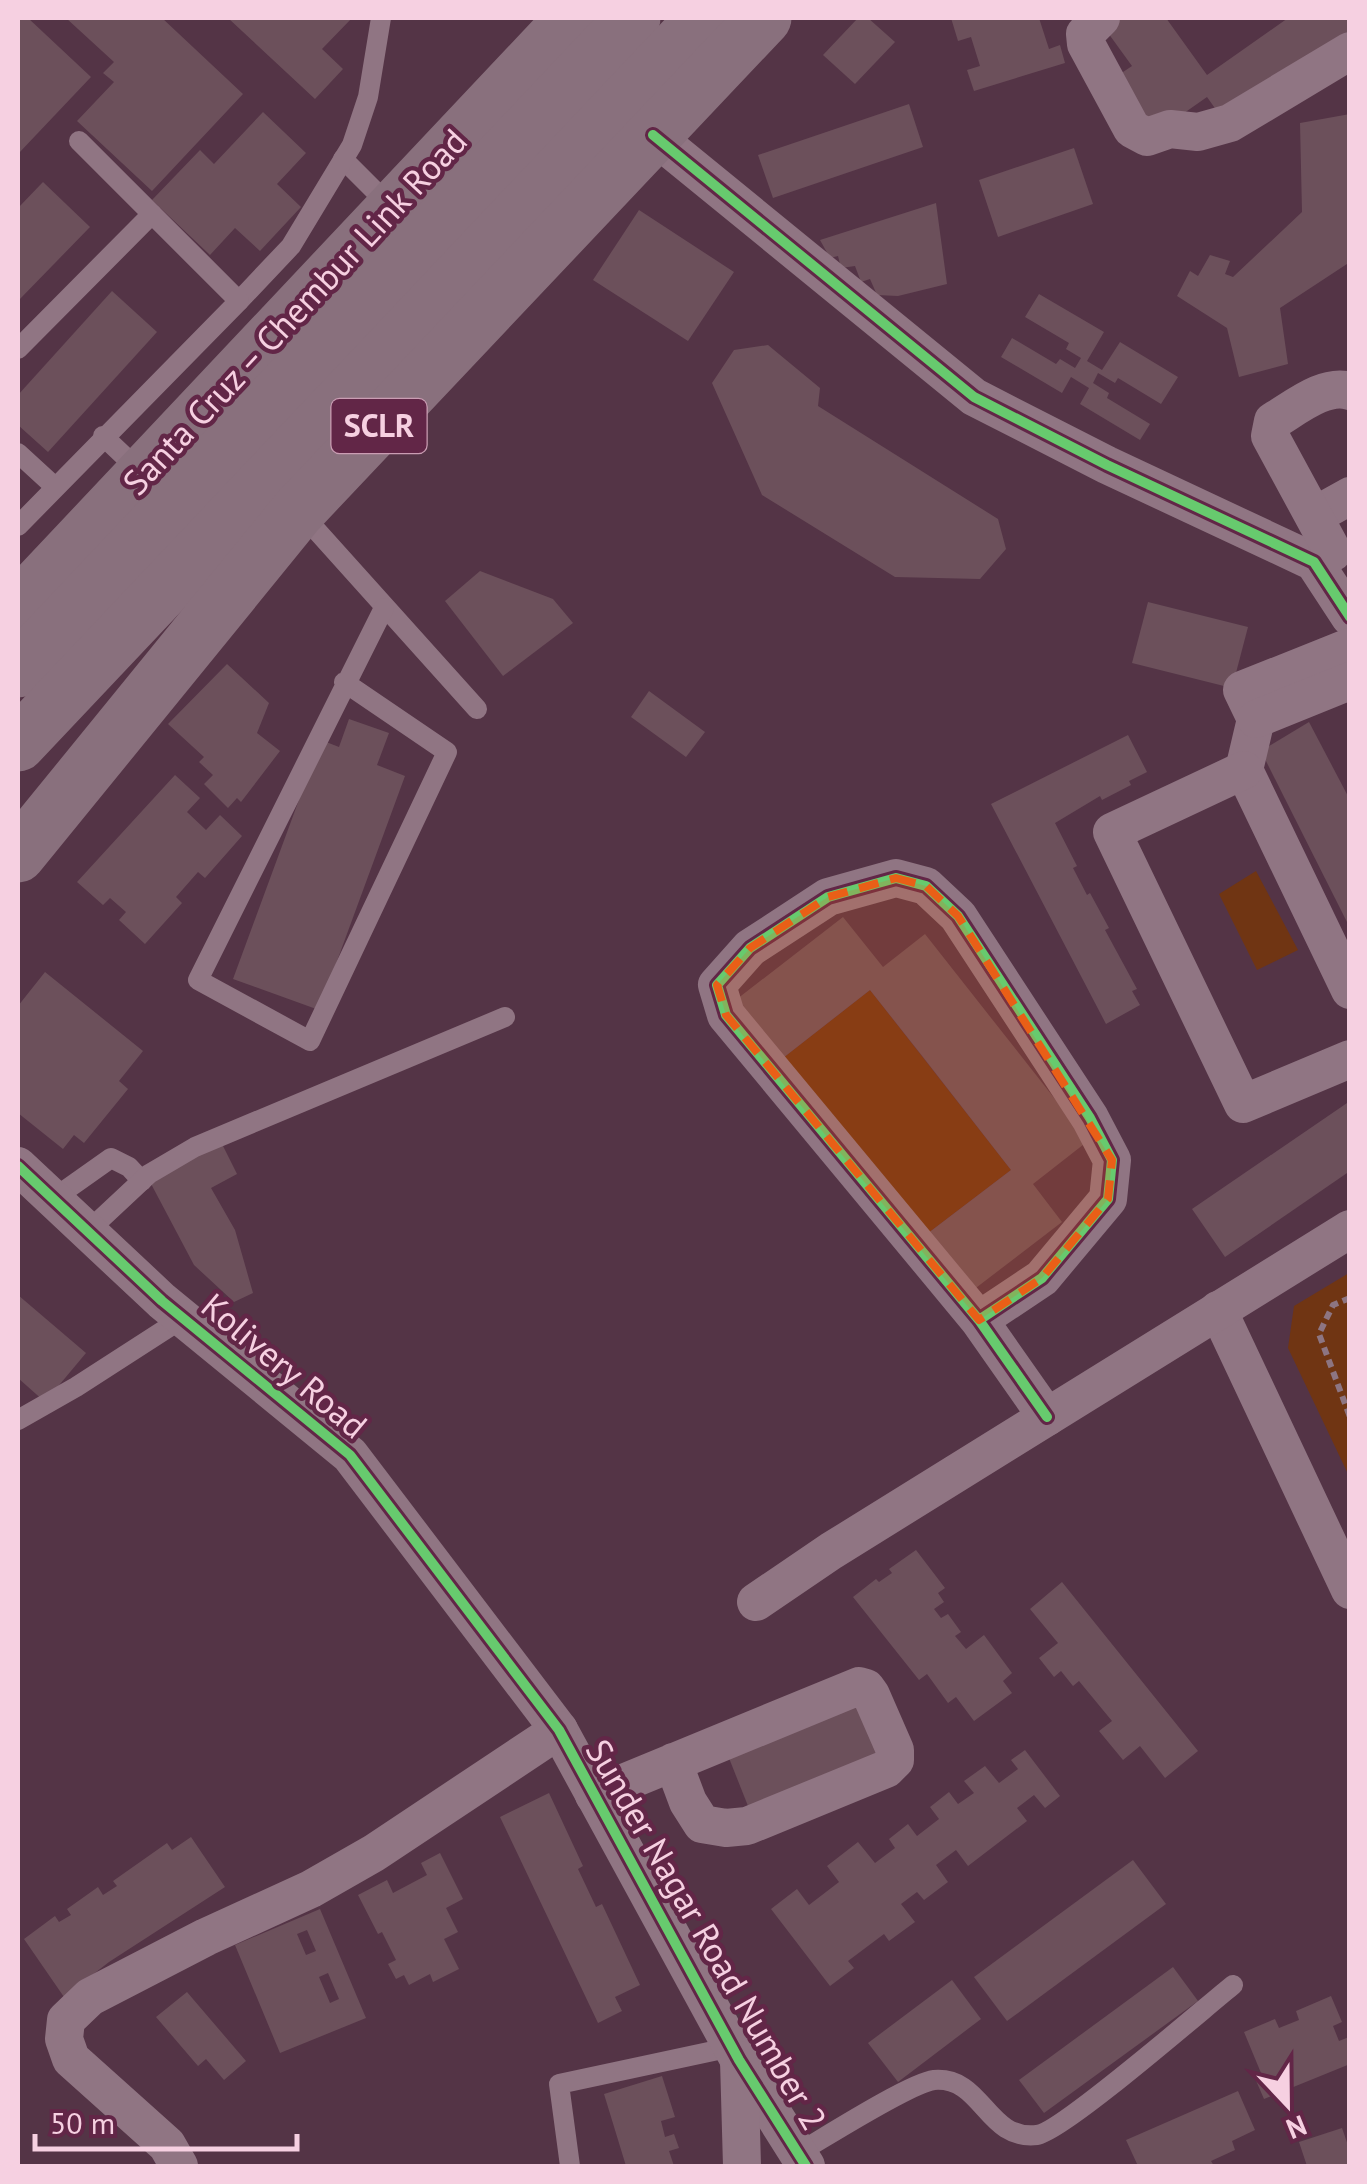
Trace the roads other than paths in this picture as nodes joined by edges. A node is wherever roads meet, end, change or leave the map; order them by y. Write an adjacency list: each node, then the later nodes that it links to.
1 (381, 18): 11 (lane)
2 (573, 18): 12 (highway, Santa Cruz – Chembur Link Road)
3 (601, 18): 29 (highway)
4 (633, 18): 31 (highway)
5 (704, 18): 36 (highway)
6 (764, 18): 9 (highway, SCLR)
7 (1102, 18): 8 (street)
8 (1350, 51)
9 (653, 135): 22 (highway, SCLR); 25 (street)
10 (79, 141): 13 (lane)
11 (343, 159): 12 (lane); 14 (lane)
12 (392, 209): 19 (highway, Santa Cruz – Chembur Link Road)
13 (152, 214): 14 (lane); 15 (lane)
14 (239, 300): 17 (lane)
15 (18, 349)
16 (1350, 391): 23 (street)
17 (103, 436): 19 (lane); 20 (lane)
18 (18, 452): 20 (lane)
19 (143, 474): 26 (highway, Santa Cruz – Chembur Link Road)
20 (54, 486): 24 (lane)
21 (1350, 496): 23 (street)
22 (298, 510): 27 (lane); 38 (highway, SCLR)
23 (1314, 516): 25 (street)
24 (18, 526)
25 (1332, 553): 28 (street)
26 (18, 607)
27 (384, 608): 33 (lane); 35 (lane)
28 (1350, 617)
29 (18, 629)
30 (1350, 647): 34 (street)
31 (18, 670)
32 (1350, 681): 34 (street)
33 (344, 682): 33 (lane)
34 (1249, 704): 37 (street)
35 (477, 709)
36 (18, 744)
37 (1244, 770): 39 (street); 41 (street)
38 (18, 855)
39 (1350, 990)
40 (506, 1017): 43 (lane)
41 (1350, 1059)
42 (18, 1166): 44 (street, Kolivery Road)
43 (142, 1181): 44 (lane); 46 (lane)
44 (53, 1199): 46 (street, Kolivery Road)
45 (1350, 1229): 47 (street)
46 (88, 1231): 48 (street, Kolivery Road)
47 (1218, 1310): 50 (street); 52 (street)
48 (184, 1318): 51 (lane); 54 (street, Kolivery Road)
49 (979, 1320): 49 (street); 50 (street)
50 (1046, 1417): 53 (street)
51 (18, 1420)
52 (1350, 1590)
53 (756, 1602)
54 (559, 1730): 56 (street, Sunder Nagar Road Number 2); 60 (street)
55 (673, 1762): 55 (street); 56 (street)
56 (594, 1795): 58 (street, Sunder Nagar Road Number 2)
57 (1232, 1985): 59 (lane)
58 (735, 2054): 59 (street, Sunder Nagar Road Number 2); 61 (lane); 62 (street)
59 (802, 2160)
60 (179, 2166)
61 (570, 2166)
62 (742, 2166)

